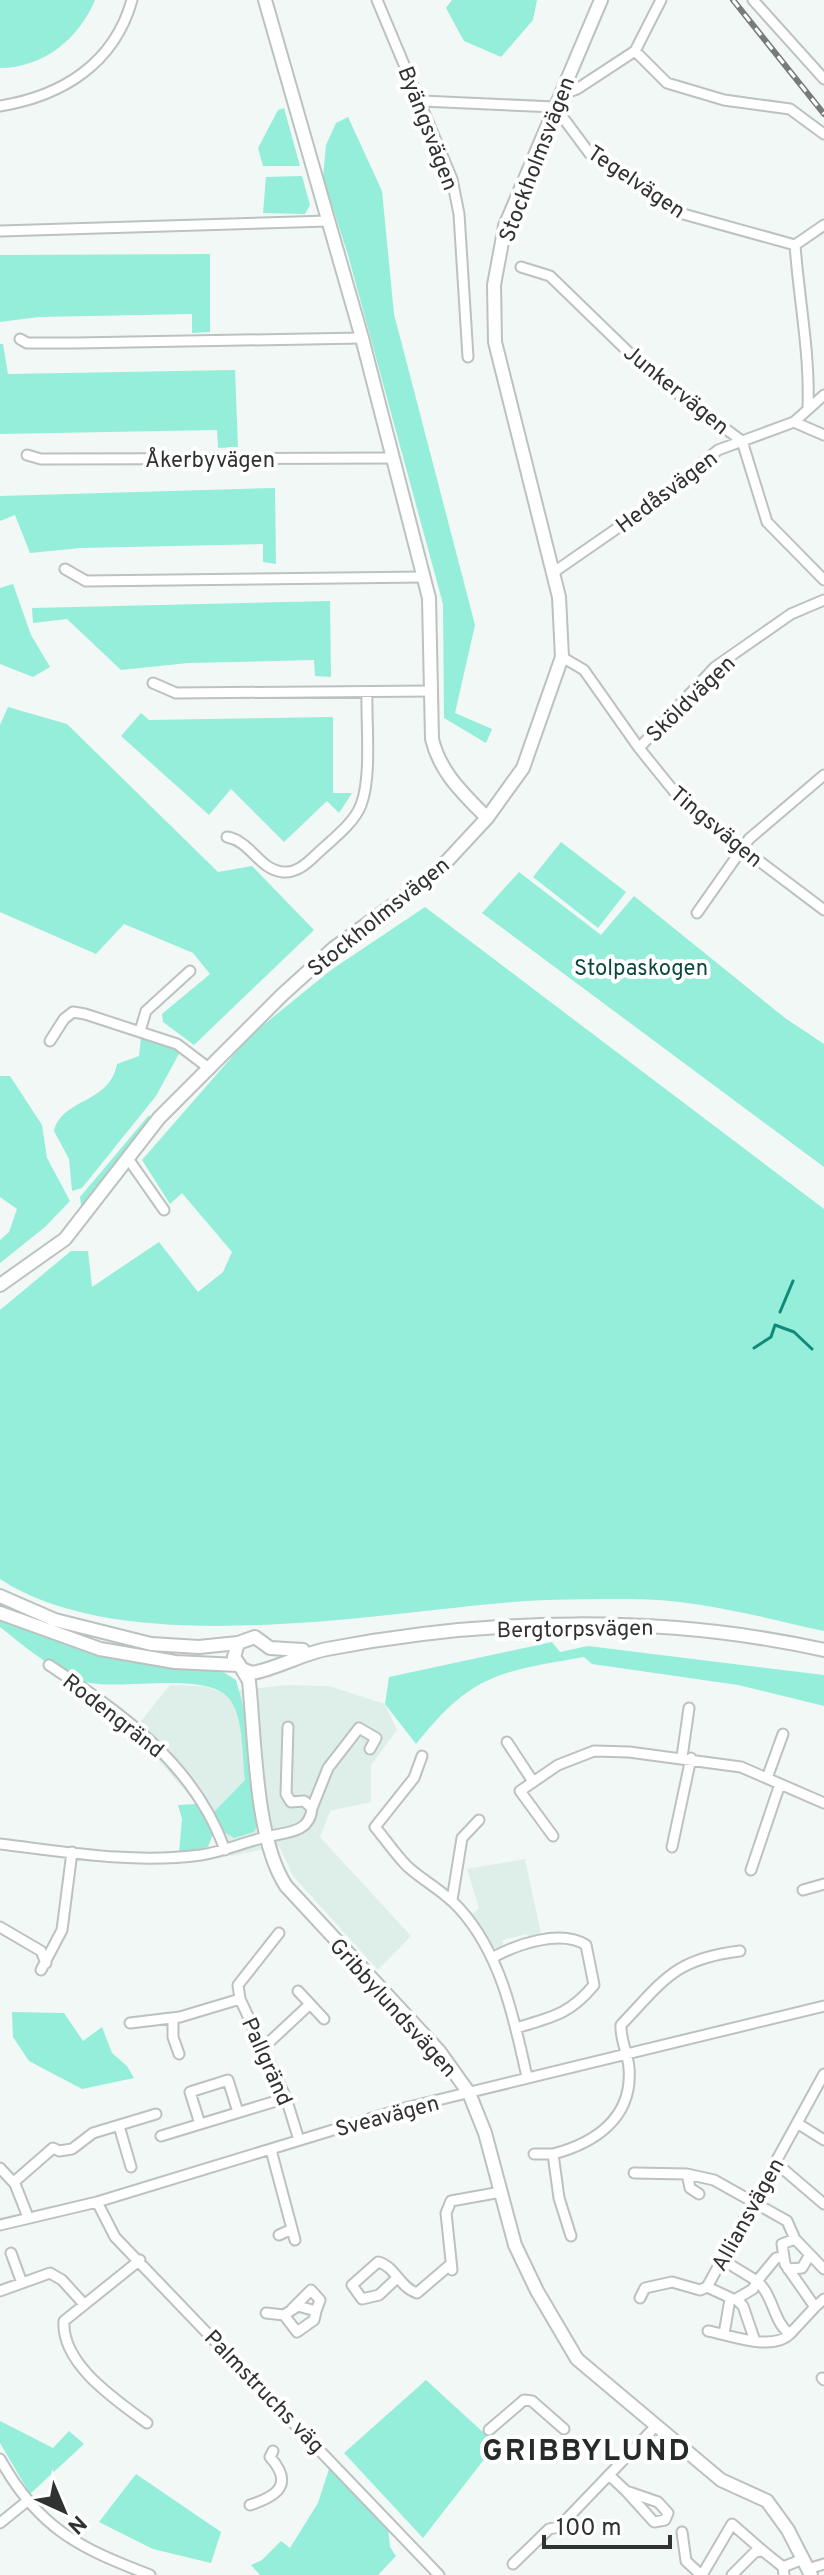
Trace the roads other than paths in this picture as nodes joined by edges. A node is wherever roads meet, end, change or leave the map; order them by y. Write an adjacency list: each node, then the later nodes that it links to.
1 (132, 0): 11 (street)
2 (265, 0): 13 (main road)
3 (377, 0): 9 (street, Byängsvägen)
4 (601, 0): 10 (main road, Stockholmsvägen)
5 (661, 0): 7 (street)
6 (753, 0): 8 (street)
7 (635, 51): 10 (street); 12 (street)
8 (824, 79)
9 (422, 101): 10 (street); 20 (street, Byängsvägen)
10 (557, 101): 16 (street, Tegelvägen); 29 (main road, Stockholmsvägen)
11 (0, 106)
12 (824, 134)
13 (328, 221): 15 (street); 18 (main road)
14 (824, 225): 16 (street)
15 (0, 231)
16 (795, 245): 22 (street)
17 (521, 267): 25 (street, Junkervägen)
18 (362, 338): 19 (street); 27 (main road)
19 (20, 339)
20 (468, 357)
21 (824, 395): 22 (street, Hedåsvägen)
22 (808, 407): 23 (street, Hedåsvägen)
23 (794, 422): 24 (street); 25 (street, Hedåsvägen)
24 (824, 435)
25 (742, 441): 29 (street, Hedåsvägen); 31 (street, Junkervägen)
26 (27, 455): 27 (street, Åkerbyvägen)
27 (393, 458): 30 (main road)
28 (65, 569): 30 (street)
29 (554, 572): 33 (main road, Stockholmsvägen)
30 (424, 577): 35 (main road)
31 (824, 580)
32 (824, 600): 37 (street, Sköldvägen)
33 (562, 657): 37 (street, Tingsvägen); 39 (main road, Stockholmsvägen)
34 (153, 683): 36 (street)
35 (431, 691): 36 (street); 39 (main road)
36 (367, 693): 40 (street)
37 (639, 748): 41 (street, Tingsvägen)
38 (824, 775): 41 (street)
39 (487, 818): 47 (main road, Stockholmsvägen)
40 (227, 837)
41 (742, 850): 42 (street, Tingsvägen); 43 (street)
42 (824, 910)
43 (697, 913)
44 (190, 971): 45 (street)
45 (140, 1031): 46 (street); 47 (street)
46 (50, 1041)
47 (210, 1069): 48 (main road, Stockholmsvägen)
48 (129, 1160): 49 (street); 50 (main road, Stockholmsvägen)
49 (164, 1210)
50 (0, 1285)
51 (0, 1596): 53 (main road, Bergtorpsvägen)
52 (0, 1613): 57 (main road, Bergtorpsvägen)
53 (238, 1643): 54 (main road, Bergtorpsvägen); 59 (main road)
54 (270, 1648): 55 (main road, Bergtorpsvägen); 60 (main road)
55 (325, 1649): 56 (main road, Bergtorpsvägen); 60 (main road, Bergtorpsvägen)
56 (824, 1650)
57 (175, 1662): 59 (main road, Bergtorpsvägen); 64 (main road)
58 (49, 1665): 79 (street, Rodengränd)
59 (240, 1667): 60 (main road, Bergtorpsvägen); 64 (main road, Gribbylundsvägen)
60 (265, 1669): 64 (main road, Gribbylundsvägen)
61 (689, 1708): 68 (street)
62 (288, 1727): 73 (street)
63 (783, 1734): 69 (street)
64 (255, 1739): 76 (main road, Gribbylundsvägen)
65 (507, 1742): 70 (street)
66 (370, 1749): 73 (street)
67 (422, 1756): 84 (street)
68 (686, 1757): 69 (street); 70 (street); 78 (street)
69 (767, 1778): 71 (street)
70 (532, 1780): 75 (street)
71 (780, 1784): 72 (street); 81 (street)
72 (824, 1803)
73 (312, 1808): 76 (street)
74 (479, 1820): 84 (street)
75 (553, 1836)
76 (266, 1837): 79 (street); 102 (main road, Gribbylundsvägen)
77 (0, 1844): 80 (street)
78 (672, 1847)
79 (225, 1850): 80 (street)
80 (72, 1852): 85 (street)
81 (751, 1870)
82 (824, 1884): 83 (street)
83 (803, 1890)
84 (452, 1900): 88 (street)
85 (4, 1930)
86 (279, 1933): 90 (street)
87 (740, 1951): 99 (street)
88 (492, 1958): 96 (street); 96 (street)
89 (298, 1991): 91 (street)
90 (240, 1999): 93 (street, Pallgränd); 97 (street, Pallgränd)
91 (309, 2005): 94 (street); 97 (street)
92 (824, 2006): 99 (street, Sveavägen)
93 (173, 2018): 95 (street, Pallgränd); 98 (street)
94 (324, 2019)
95 (130, 2023)
96 (516, 2028): 101 (street)
97 (264, 2047): 103 (street, Pallgränd)
98 (179, 2054)
99 (628, 2054): 101 (street, Sveavägen); 114 (street)
100 (824, 2074): 106 (street, Alliansvägen)
101 (527, 2077): 102 (street, Sveavägen)
102 (469, 2093): 110 (street, Sveavägen); 121 (main road, Gribbylundsvägen)
103 (286, 2098): 104 (street); 110 (street, Pallgränd)
104 (238, 2112): 107 (street); 107 (street)
105 (156, 2114): 108 (street)
106 (797, 2123): 111 (street); 115 (street, Alliansvägen)
107 (200, 2124): 109 (street)
108 (119, 2126): 116 (street); 120 (street)
109 (161, 2136)
110 (299, 2140): 112 (street, Sveavägen)
111 (824, 2140)
112 (271, 2150): 123 (street, Sveavägen); 128 (street)
113 (534, 2154): 114 (street)
114 (553, 2154): 130 (street)
115 (776, 2163): 124 (street, Alliansvägen); 125 (street)
116 (131, 2167)
117 (0, 2168): 120 (street)
118 (634, 2173): 119 (street)
119 (687, 2174): 122 (street); 124 (street)
120 (14, 2182): 126 (street)
121 (501, 2192): 140 (street); 158 (main road, Gribbylundsvägen)
122 (699, 2194)
123 (97, 2202): 126 (street, Sveavägen); 137 (street, Palmstruchs väg)
124 (754, 2202): 131 (street); 136 (street, Alliansvägen)
125 (824, 2204)
126 (28, 2217): 127 (street, Sveavägen)
127 (0, 2225)
128 (292, 2229): 129 (street); 132 (street)
129 (279, 2235)
130 (571, 2236)
131 (795, 2239): 134 (street); 135 (street)
132 (295, 2240)
133 (11, 2253): 142 (street)
134 (809, 2256): 138 (street); 139 (street)
135 (783, 2257): 138 (street); 141 (street)
136 (721, 2259): 141 (street); 143 (street, Alliansvägen)
137 (140, 2260): 148 (street); 176 (street, Palmstruchs väg)
138 (788, 2269): 149 (street)
139 (824, 2269)
140 (397, 2278): 140 (street)
141 (757, 2281): 146 (street); 155 (street)
142 (22, 2283): 144 (street); 148 (street)
143 (707, 2287): 145 (street, Alliansvägen); 146 (street)
144 (0, 2291)
145 (640, 2298)
146 (733, 2299): 154 (street); 156 (street)
147 (824, 2299): 149 (street)
148 (83, 2303): 157 (street)
149 (815, 2307): 155 (street)
150 (316, 2311): 151 (street); 151 (street); 151 (street)
151 (288, 2312): 152 (street)
152 (266, 2313)
153 (708, 2331): 154 (street)
154 (724, 2334): 156 (street)
155 (790, 2334): 156 (street)
156 (755, 2341)
157 (147, 2423)
158 (655, 2427): 163 (street); 173 (main road, Gribbylundsvägen)
159 (564, 2429): 160 (street)
160 (489, 2430)
161 (273, 2451): 166 (street)
162 (0, 2459): 165 (street)
163 (609, 2475): 164 (street); 170 (street)
164 (626, 2491)
165 (26, 2502): 167 (street); 175 (street)
166 (250, 2505)
167 (0, 2523)
168 (682, 2532): 172 (street)
169 (763, 2551): 174 (street); 178 (street); 179 (street)
170 (513, 2564)
171 (824, 2564): 173 (street)
172 (692, 2567): 177 (street); 178 (street)
173 (807, 2568): 174 (street)
174 (784, 2571)
175 (150, 2575)
176 (439, 2575)
177 (684, 2575)
178 (701, 2575)
179 (732, 2575)

